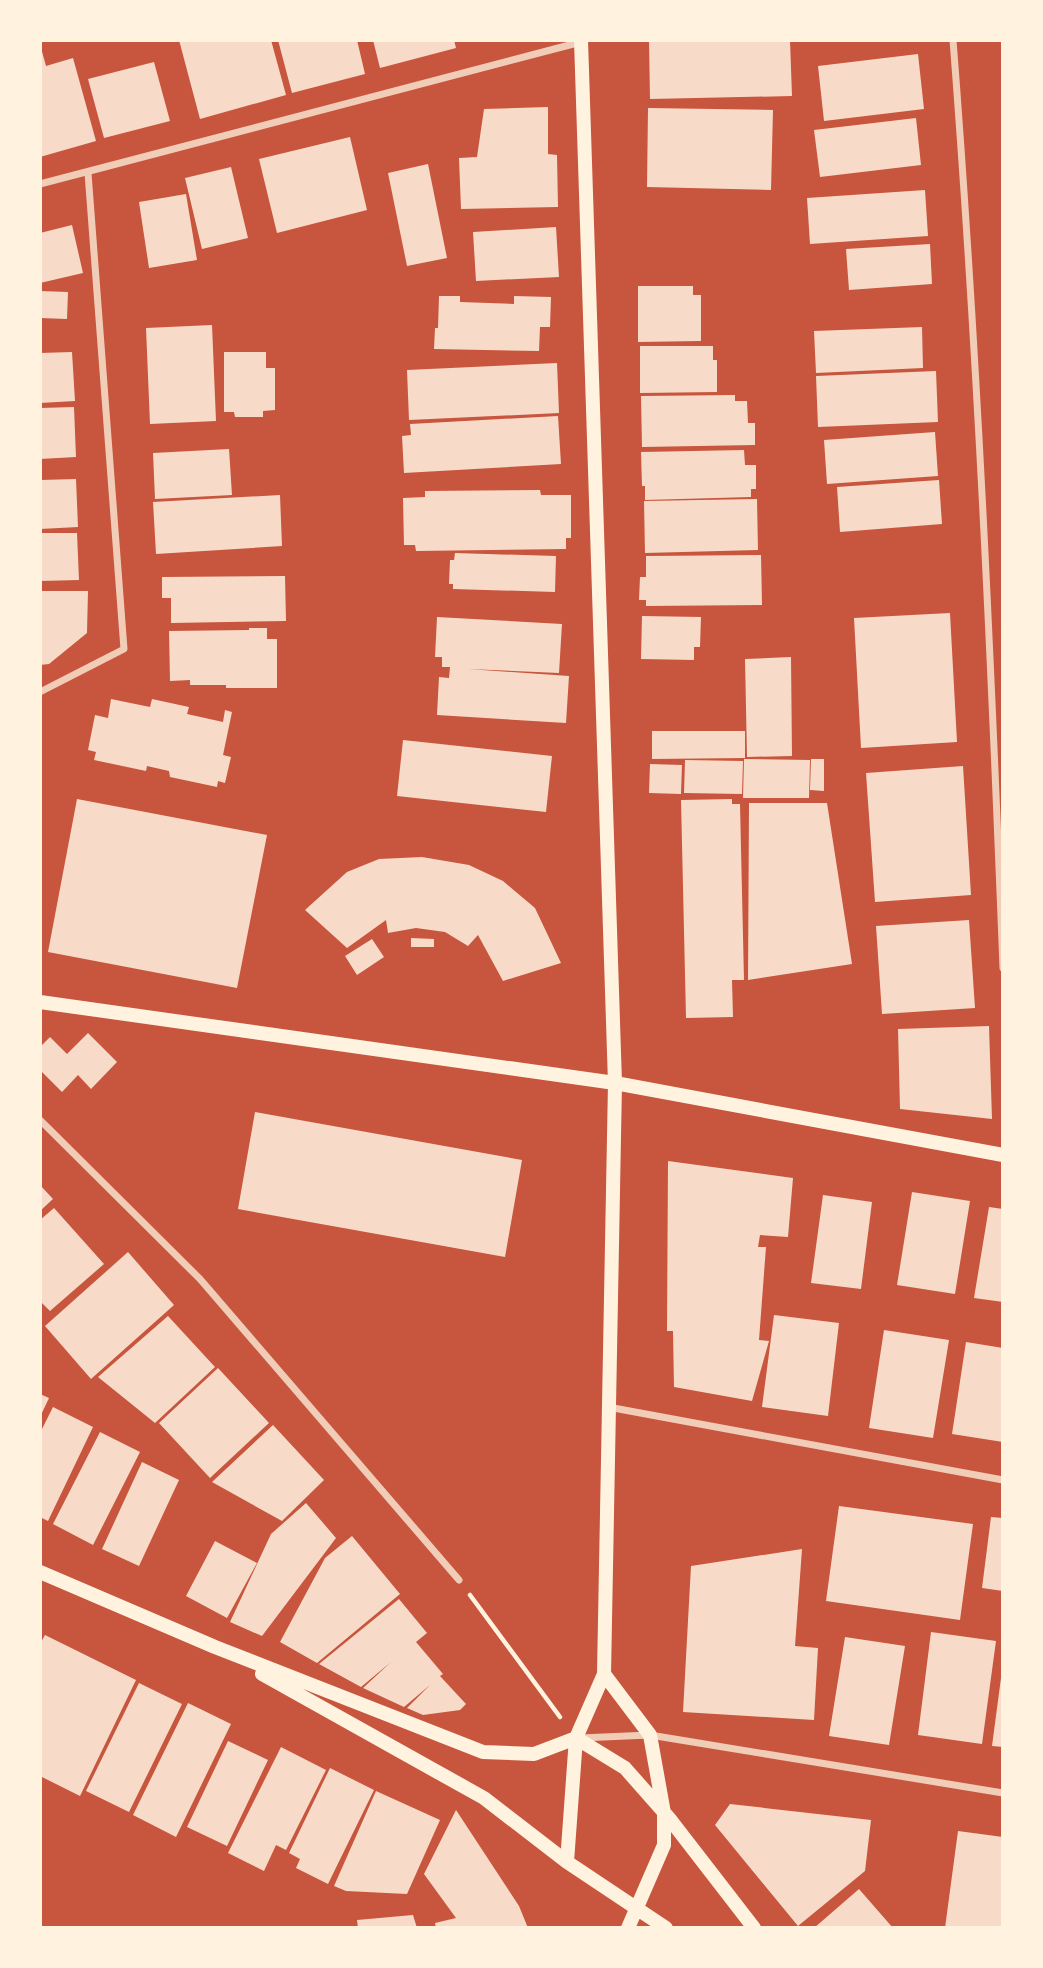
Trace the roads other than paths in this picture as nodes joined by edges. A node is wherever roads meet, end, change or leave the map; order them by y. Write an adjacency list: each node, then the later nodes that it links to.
1 (953, 40): 6 (street)
2 (581, 41): 3 (street); 8 (main road)
3 (88, 173): 4 (street); 5 (street)
4 (40, 184)
5 (40, 692)
6 (1003, 968)
7 (40, 1002): 8 (main road)
8 (615, 1083): 10 (main road); 11 (main road)
9 (40, 1120): 14 (street)
10 (1003, 1155)
11 (608, 1407): 12 (street); 16 (main road)
12 (1003, 1480)
13 (40, 1572): 15 (main road)
14 (459, 1580)
15 (215, 1647): 18 (main road); 21 (main road)
16 (604, 1674): 17 (main road); 18 (main road)
17 (650, 1735): 18 (street); 19 (street); 20 (main road)
18 (576, 1738): 20 (main road); 21 (main road)
19 (1003, 1793)
20 (664, 1813): 22 (main road); 25 (main road)
21 (567, 1862): 22 (main road)
22 (637, 1909): 23 (main road); 24 (main road)
23 (628, 1928)
24 (666, 1928)
25 (754, 1928)

